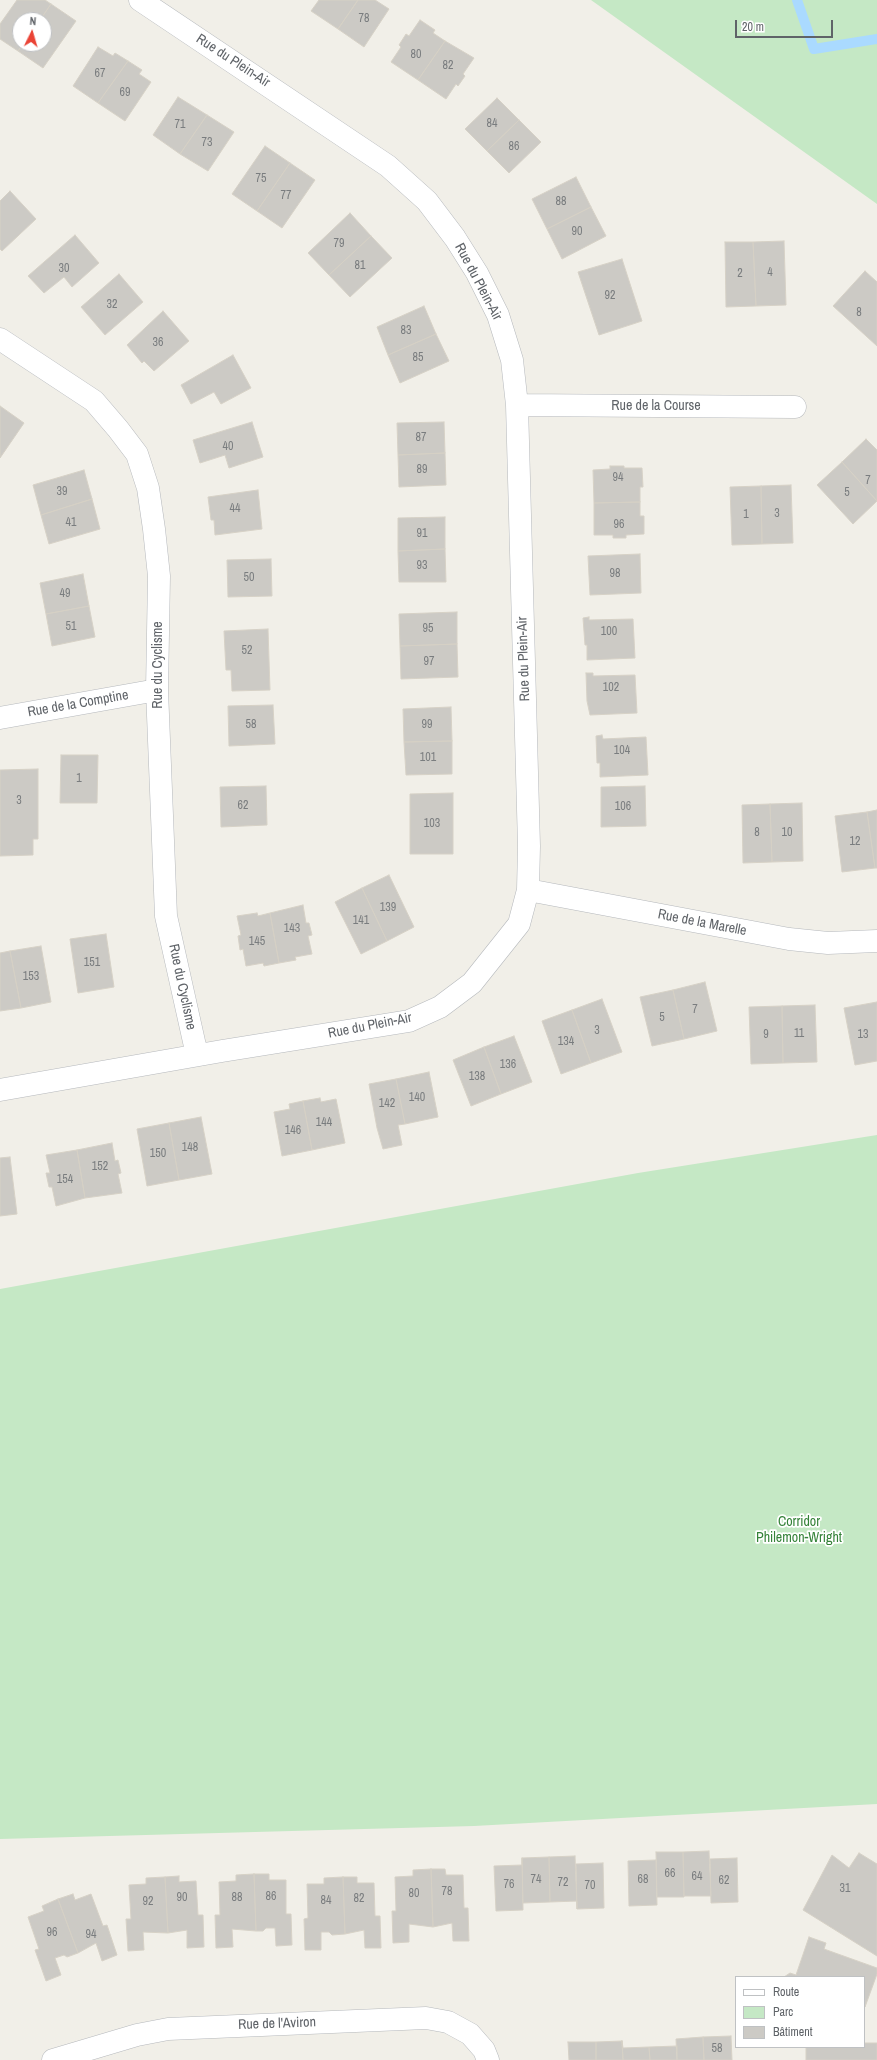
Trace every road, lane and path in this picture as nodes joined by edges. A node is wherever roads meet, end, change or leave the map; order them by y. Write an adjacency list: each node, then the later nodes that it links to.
1 (140, 0): 3 (street, Rue du Plein-Air)
2 (0, 339): 5 (street, Rue du Cyclisme)
3 (516, 405): 4 (street, Rue de la Course); 7 (street, Rue du Plein-Air)
4 (795, 407)
5 (157, 690): 6 (street, Rue de la Comptine); 9 (street, Rue du Cyclisme)
6 (0, 718)
7 (528, 890): 8 (street, Rue de la Marelle); 9 (street, Rue du Plein-Air)
8 (877, 941)
9 (197, 1055): 10 (street, Rue du Plein-Air)
10 (0, 1090)
11 (53, 2060): 12 (street, Rue de l'Aviron)
12 (488, 2060)

